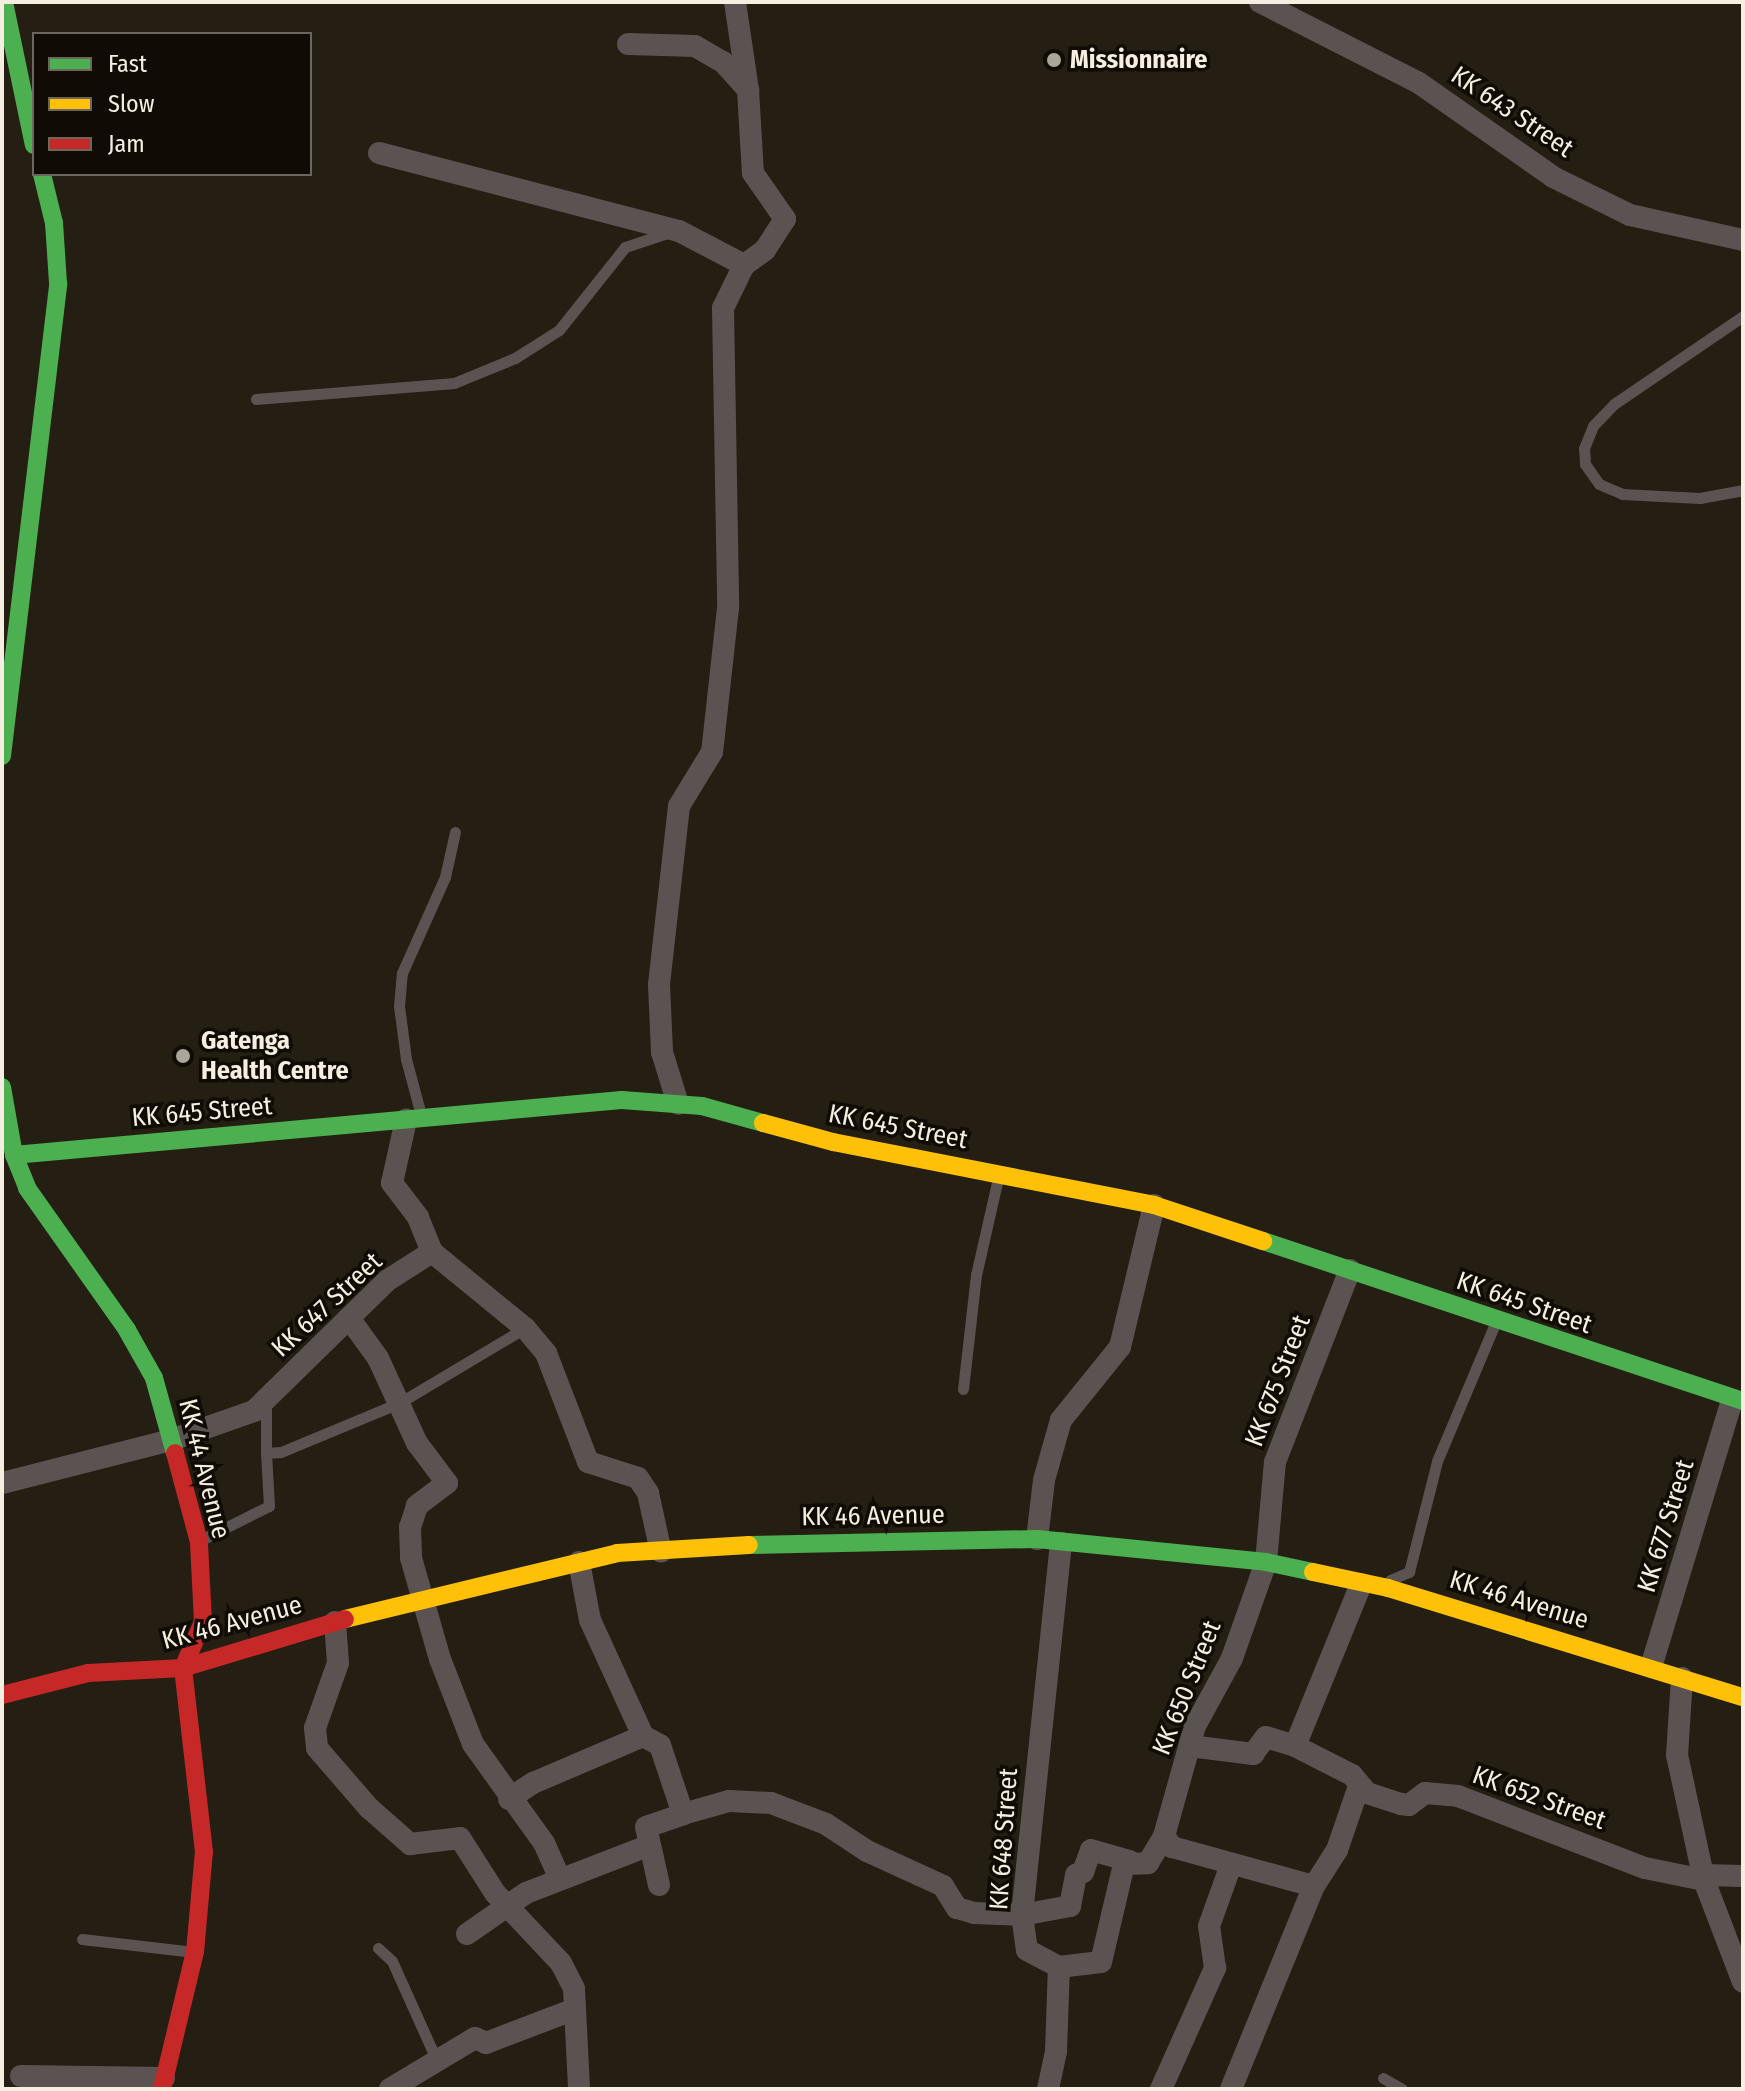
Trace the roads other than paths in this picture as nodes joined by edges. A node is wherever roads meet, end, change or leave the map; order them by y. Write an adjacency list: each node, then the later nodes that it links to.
1 (4, 2): 6 (street)
2 (735, 2): 5 (street)
3 (1260, 2): 10 (street, KK 643 Street)
4 (628, 44): 5 (street)
5 (748, 90): 11 (street)
6 (32, 135)
7 (379, 153): 9 (street)
8 (42, 176): 15 (street)
9 (679, 231): 11 (street); 13 (lane)
10 (1743, 240)
11 (744, 265): 18 (street)
12 (1743, 316): 14 (lane)
13 (256, 399)
14 (1743, 490)
15 (2, 756)
16 (455, 832): 19 (lane)
17 (2, 1087): 20 (street, KK 44 Avenue)
18 (678, 1104): 19 (street, KK 645 Street); 21 (street, KK 645 Street)
19 (414, 1119): 20 (street, KK 645 Street); 23 (street)
20 (14, 1155): 32 (street, KK 44 Avenue)
21 (1000, 1174): 22 (street, KK 645 Street); 28 (lane)
22 (1154, 1205): 24 (street, KK 645 Street); 35 (street)
23 (432, 1252): 25 (street, KK 647 Street); 27 (street)
24 (1350, 1270): 26 (street, KK 645 Street); 40 (street, KK 675 Street)
25 (349, 1318): 30 (street, KK 647 Street); 31 (street)
26 (1496, 1321): 29 (street, KK 645 Street); 42 (lane)
27 (525, 1328): 31 (lane); 38 (street)
28 (963, 1389)
29 (1737, 1400): 45 (street, KK 677 Street)
30 (266, 1401): 32 (street, KK 647 Street); 33 (lane)
31 (399, 1403): 33 (lane); 43 (street)
32 (174, 1439): 34 (street, KK 647 Street); 36 (street, KK 44 Avenue)
33 (266, 1453): 36 (lane)
34 (2, 1483)
35 (1037, 1539): 37 (street, KK 46 Avenue); 38 (street, KK 46 Avenue)
36 (199, 1542): 46 (street, KK 44 Avenue)
37 (1061, 1543): 40 (street, KK 46 Avenue); 66 (street, KK 648 Street)
38 (661, 1552): 39 (street, KK 46 Avenue)
39 (579, 1562): 43 (street, KK 46 Avenue); 50 (street)
40 (1266, 1562): 41 (street, KK 46 Avenue); 51 (street, KK 650 Street)
41 (1361, 1584): 42 (street, KK 46 Avenue); 52 (street)
42 (1388, 1588): 45 (street, KK 46 Avenue)
43 (426, 1599): 44 (street, KK 46 Avenue); 54 (street)
44 (335, 1622): 46 (street, KK 46 Avenue); 65 (street)
45 (1651, 1667): 47 (street, KK 46 Avenue)
46 (183, 1668): 48 (street, KK 46 Avenue); 70 (street)
47 (1682, 1678): 49 (street, KK 46 Avenue); 61 (street)
48 (2, 1695)
49 (1743, 1697)
50 (643, 1736): 54 (street); 55 (street)
51 (1190, 1746): 52 (street, KK 652 Street); 56 (street, KK 650 Street)
52 (1295, 1746): 53 (street, KK 652 Street)
53 (1359, 1786): 61 (street, KK 652 Street); 64 (street)
54 (509, 1799): 62 (street)
55 (683, 1814): 57 (street); 66 (street)
56 (1164, 1836): 58 (street); 59 (street)
57 (648, 1846): 62 (street); 63 (street)
58 (1129, 1861): 66 (street); 71 (street)
59 (1231, 1865): 64 (street); 81 (street)
60 (1743, 1876): 61 (street)
61 (1703, 1878): 72 (street)
62 (560, 1879): 65 (street)
63 (659, 1885)
64 (1314, 1886): 82 (street)
65 (505, 1903): 67 (street); 73 (street)
66 (1022, 1915): 71 (street, KK 648 Street)
67 (467, 1934)
68 (82, 1939): 70 (lane)
69 (378, 1948): 74 (lane)
70 (195, 1952): 77 (street)
71 (1059, 1967): 80 (street)
72 (1743, 1982)
73 (575, 2009): 74 (street); 79 (street)
74 (437, 2061): 78 (street)
75 (21, 2076): 77 (street)
76 (1383, 2078): 83 (lane)
77 (163, 2084)
78 (390, 2089)
79 (579, 2089)
80 (1048, 2089)
81 (1161, 2089)
82 (1231, 2089)
83 (1402, 2089)

